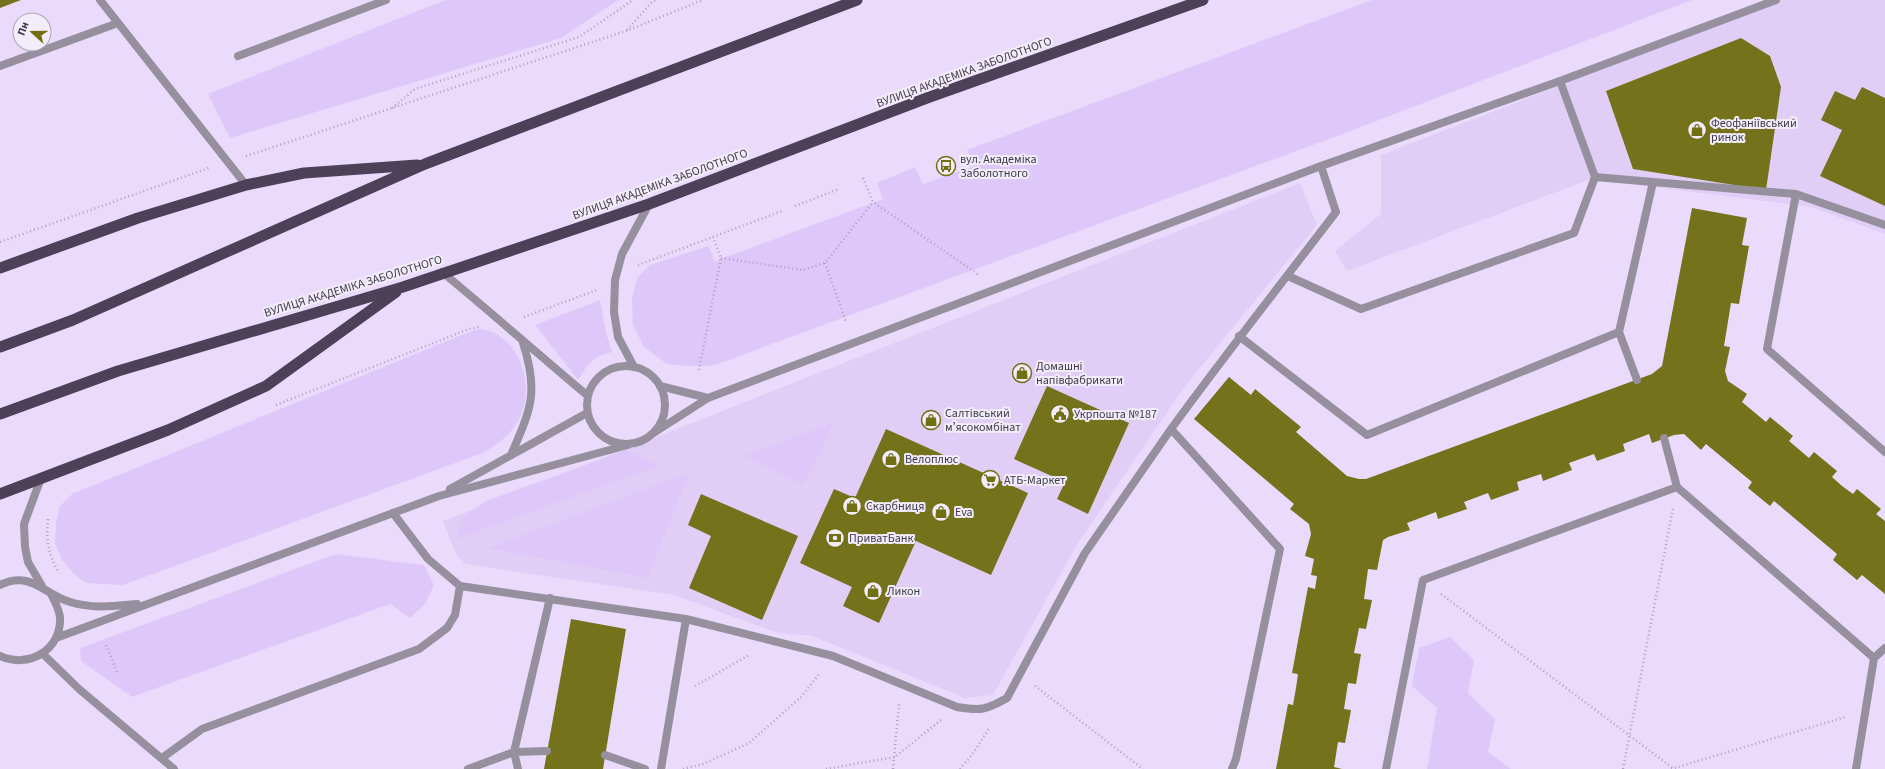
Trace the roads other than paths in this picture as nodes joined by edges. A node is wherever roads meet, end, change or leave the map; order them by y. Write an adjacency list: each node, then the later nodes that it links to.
1 (100, 0): 6 (street)
2 (386, 0): 7 (street)
3 (857, 0): 10 (highway)
4 (1203, 0): 16 (highway, ВУЛИЦЯ АКАДЕМІКА ЗАБОЛОТНОГО)
5 (1776, 0): 9 (street)
6 (118, 23): 8 (street); 14 (street)
7 (238, 56)
8 (0, 66)
9 (1560, 81): 11 (street); 12 (street)
10 (425, 164): 14 (highway); 25 (highway)
11 (1322, 166): 20 (street); 30 (street)
12 (1595, 177): 13 (street); 20 (street)
13 (1652, 182): 15 (street); 22 (street)
14 (246, 185): 18 (highway)
15 (1796, 194): 17 (street); 37 (street)
16 (649, 204): 19 (highway, ВУЛИЦЯ АКАДЕМІКА ЗАБОЛОТНОГО); 26 (street)
17 (1885, 225)
18 (0, 268)
19 (442, 272): 21 (highway, ВУЛИЦЯ АКАДЕМІКА ЗАБОЛОТНОГО); 24 (street)
20 (1288, 276): 23 (street)
21 (403, 287): 31 (highway, ВУЛИЦЯ АКАДЕМІКА ЗАБОЛОТНОГО); 39 (highway)
22 (1618, 332): 23 (street); 27 (street)
23 (1239, 336): 33 (street)
24 (523, 342): 29 (street); 38 (street)
25 (0, 347)
26 (634, 367): 28 (street); 29 (street)
27 (1637, 380)
28 (660, 386): 30 (street); 34 (street)
29 (588, 396): 32 (street)
30 (708, 398): 34 (street)
31 (0, 414)
32 (587, 414): 36 (street); 38 (street)
33 (1171, 429): 50 (street); 67 (street)
34 (652, 434): 36 (street)
35 (1664, 438): 40 (street)
36 (628, 444): 42 (street)
37 (1885, 452)
38 (511, 455): 42 (street)
39 (41, 478): 41 (highway); 45 (street)
40 (1677, 487): 55 (street); 68 (street)
41 (0, 494)
42 (439, 496): 43 (street)
43 (393, 513): 46 (street); 49 (street)
44 (0, 585): 45 (street)
45 (42, 586): 47 (street)
46 (460, 586): 48 (street); 61 (street)
47 (51, 594): 49 (street); 51 (street)
48 (550, 598): 50 (street); 59 (street)
49 (150, 603): 51 (street)
50 (686, 619): 66 (street)
51 (56, 638): 53 (street)
52 (1885, 648): 55 (street)
53 (42, 654): 56 (street); 61 (street)
54 (0, 656): 56 (street)
55 (1874, 658): 69 (street)
56 (11, 660): 57 (street)
57 (0, 663)
58 (547, 751): 59 (street)
59 (514, 752): 63 (street); 64 (street)
60 (605, 755): 65 (street)
61 (162, 758): 62 (street)
62 (174, 769)
63 (468, 769)
64 (518, 769)
65 (645, 769)
66 (661, 769)
67 (1232, 769)
68 (1386, 769)
69 (1856, 769)

